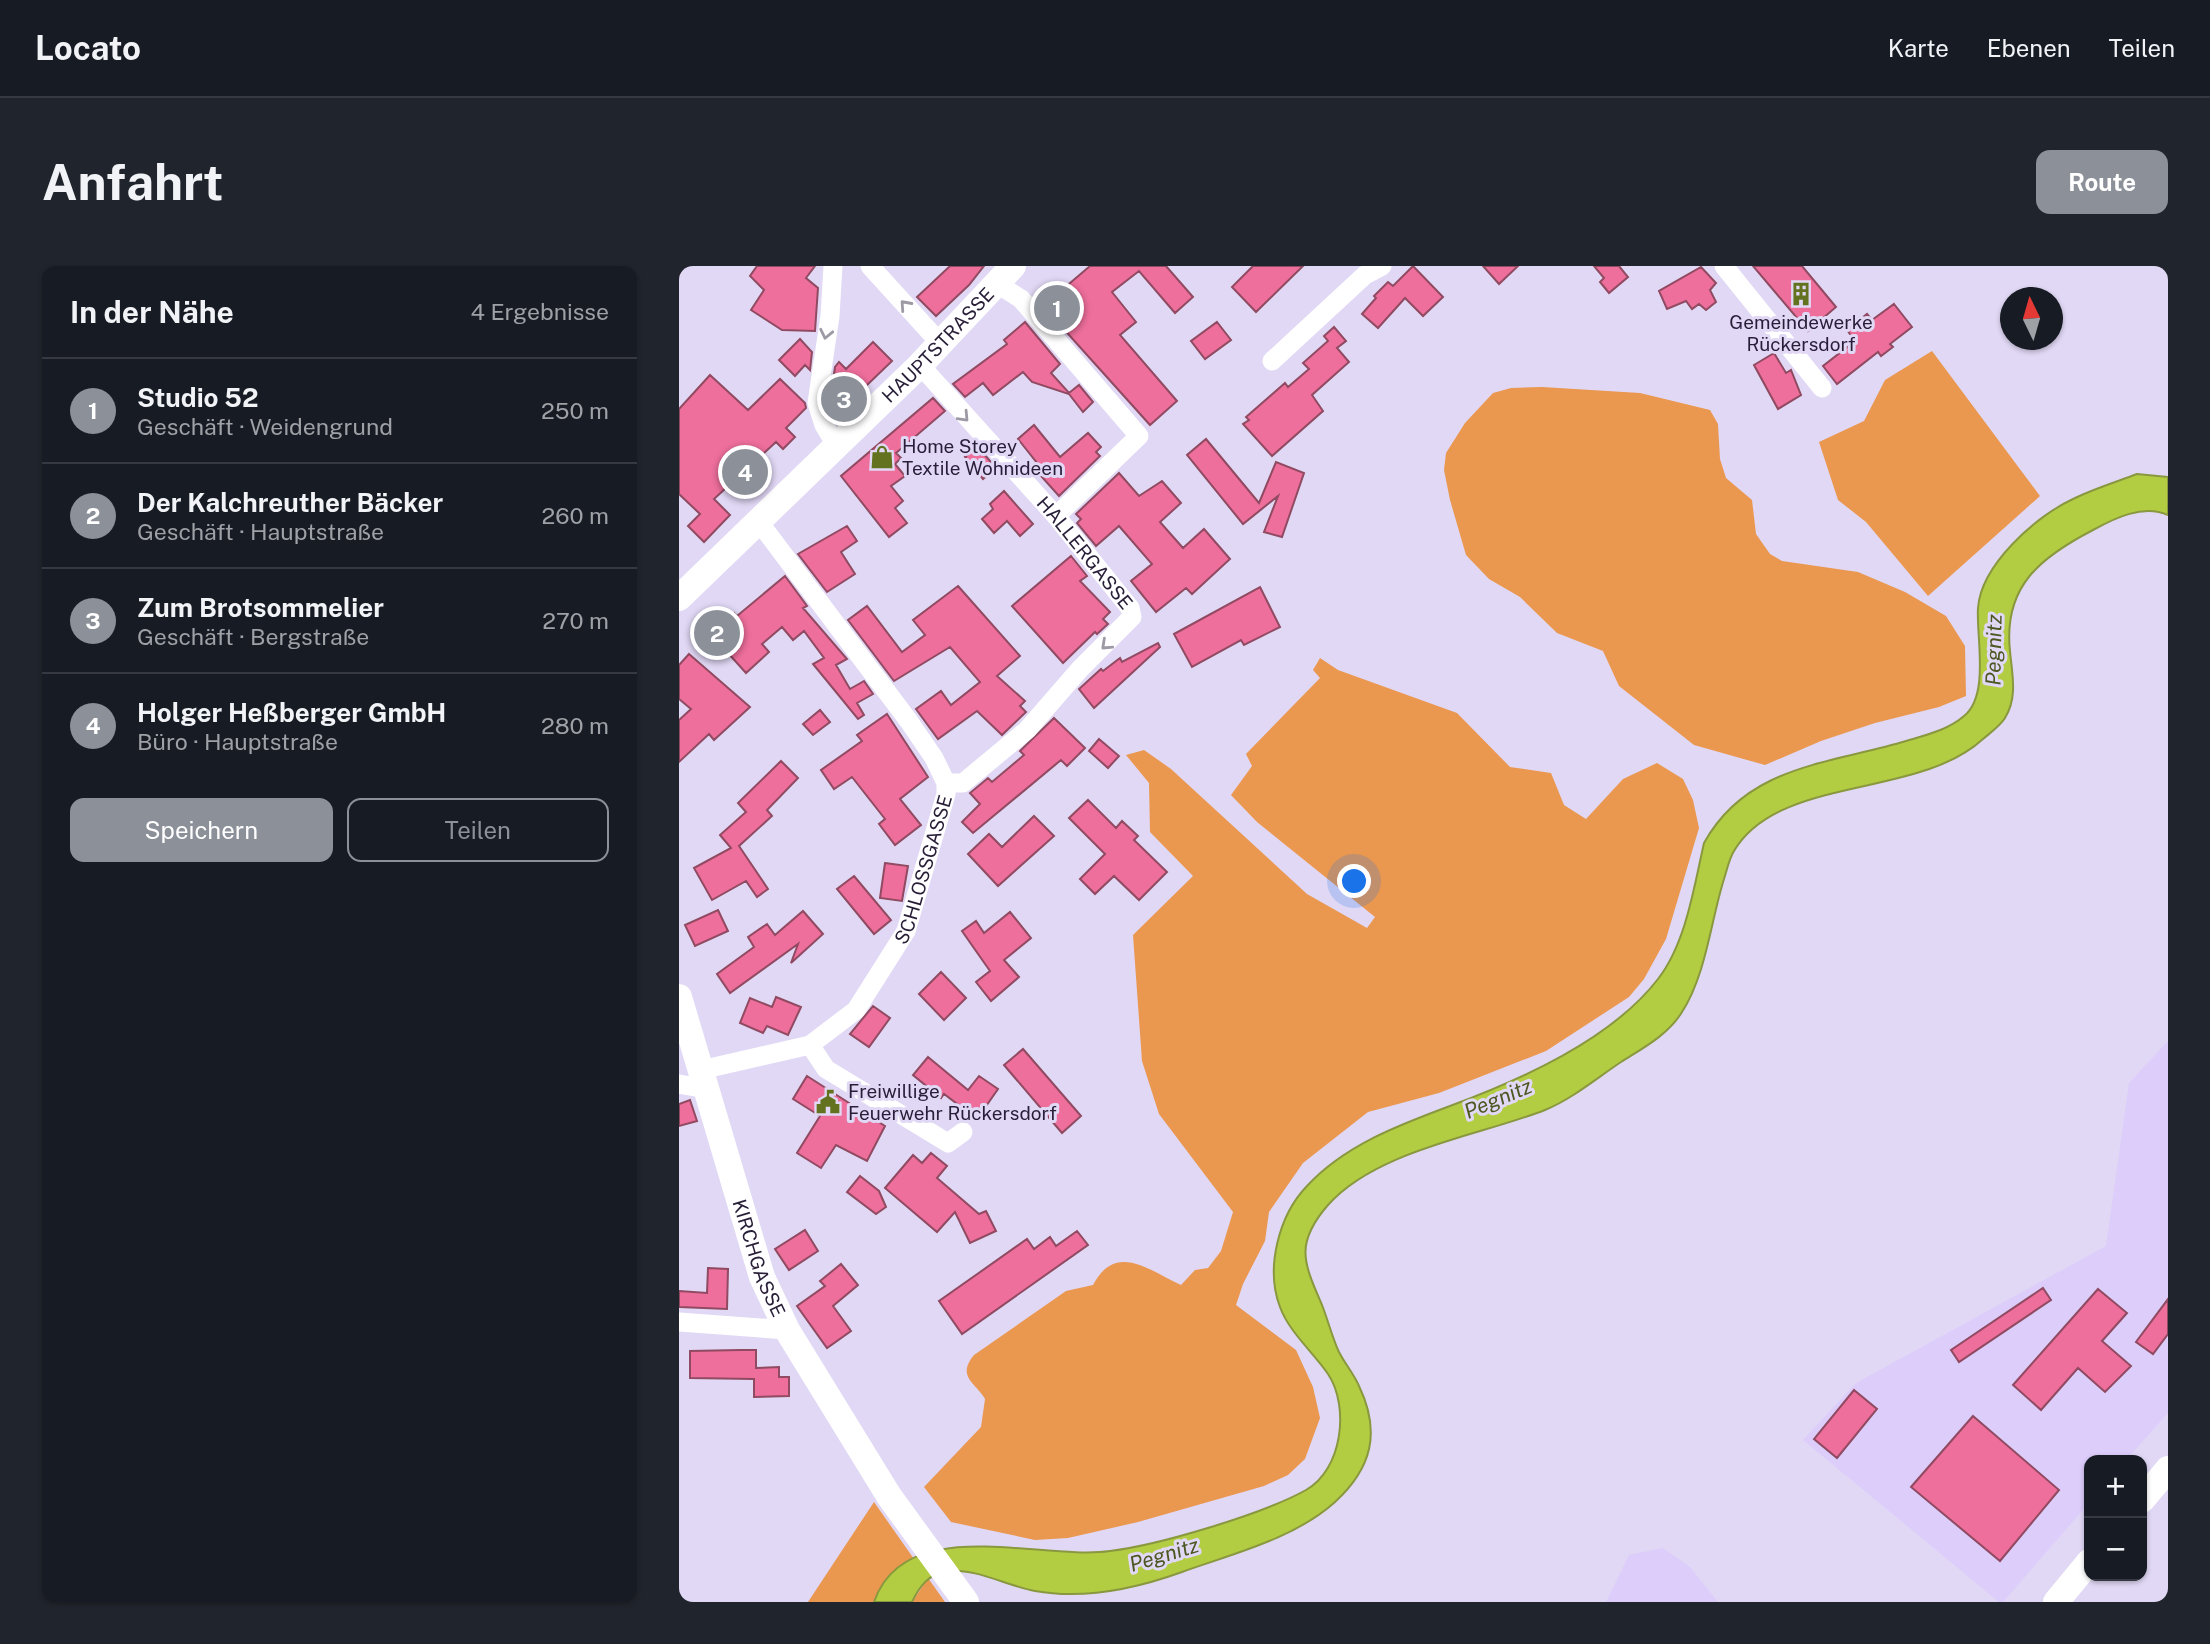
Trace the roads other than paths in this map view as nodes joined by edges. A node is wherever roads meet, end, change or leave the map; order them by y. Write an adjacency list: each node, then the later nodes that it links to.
1 (833, 266): 10 (street, one-way to 10)
2 (870, 266): 6 (street, one-way to 2)
3 (1382, 266): 7 (street)
4 (1724, 266): 9 (street)
5 (1005, 275): 6 (main road, HAUPTSTRASSE); 11 (street)
6 (940, 344): 8 (main road, HAUPTSTRASSE)
7 (1272, 361)
8 (920, 365): 10 (main road, HAUPTSTRASSE); 11 (street, HALLERGASSE, one-way to 11)
9 (1822, 388)
10 (836, 445): 12 (main road, HAUPTSTRASSE)
11 (1056, 516): 14 (street, HALLERGASSE, one-way to 14)
12 (759, 522): 13 (main road, HAUPTSTRASSE); 14 (street, SCHLOSSGASSE)
13 (679, 598)
14 (946, 782): 16 (street, SCHLOSSGASSE)
15 (679, 997): 17 (main road, KIRCHGASSE)
16 (810, 1045): 17 (street, SCHLOSSGASSE); 18 (street)
17 (696, 1081): 20 (main road, KIRCHGASSE)
18 (963, 1132)
19 (679, 1322): 20 (street)
20 (787, 1330): 24 (main road, KIRCHGASSE)
21 (2168, 1469): 22 (main road)
22 (2147, 1494)
23 (2084, 1568): 25 (main road)
24 (966, 1602)
25 (2056, 1602)

